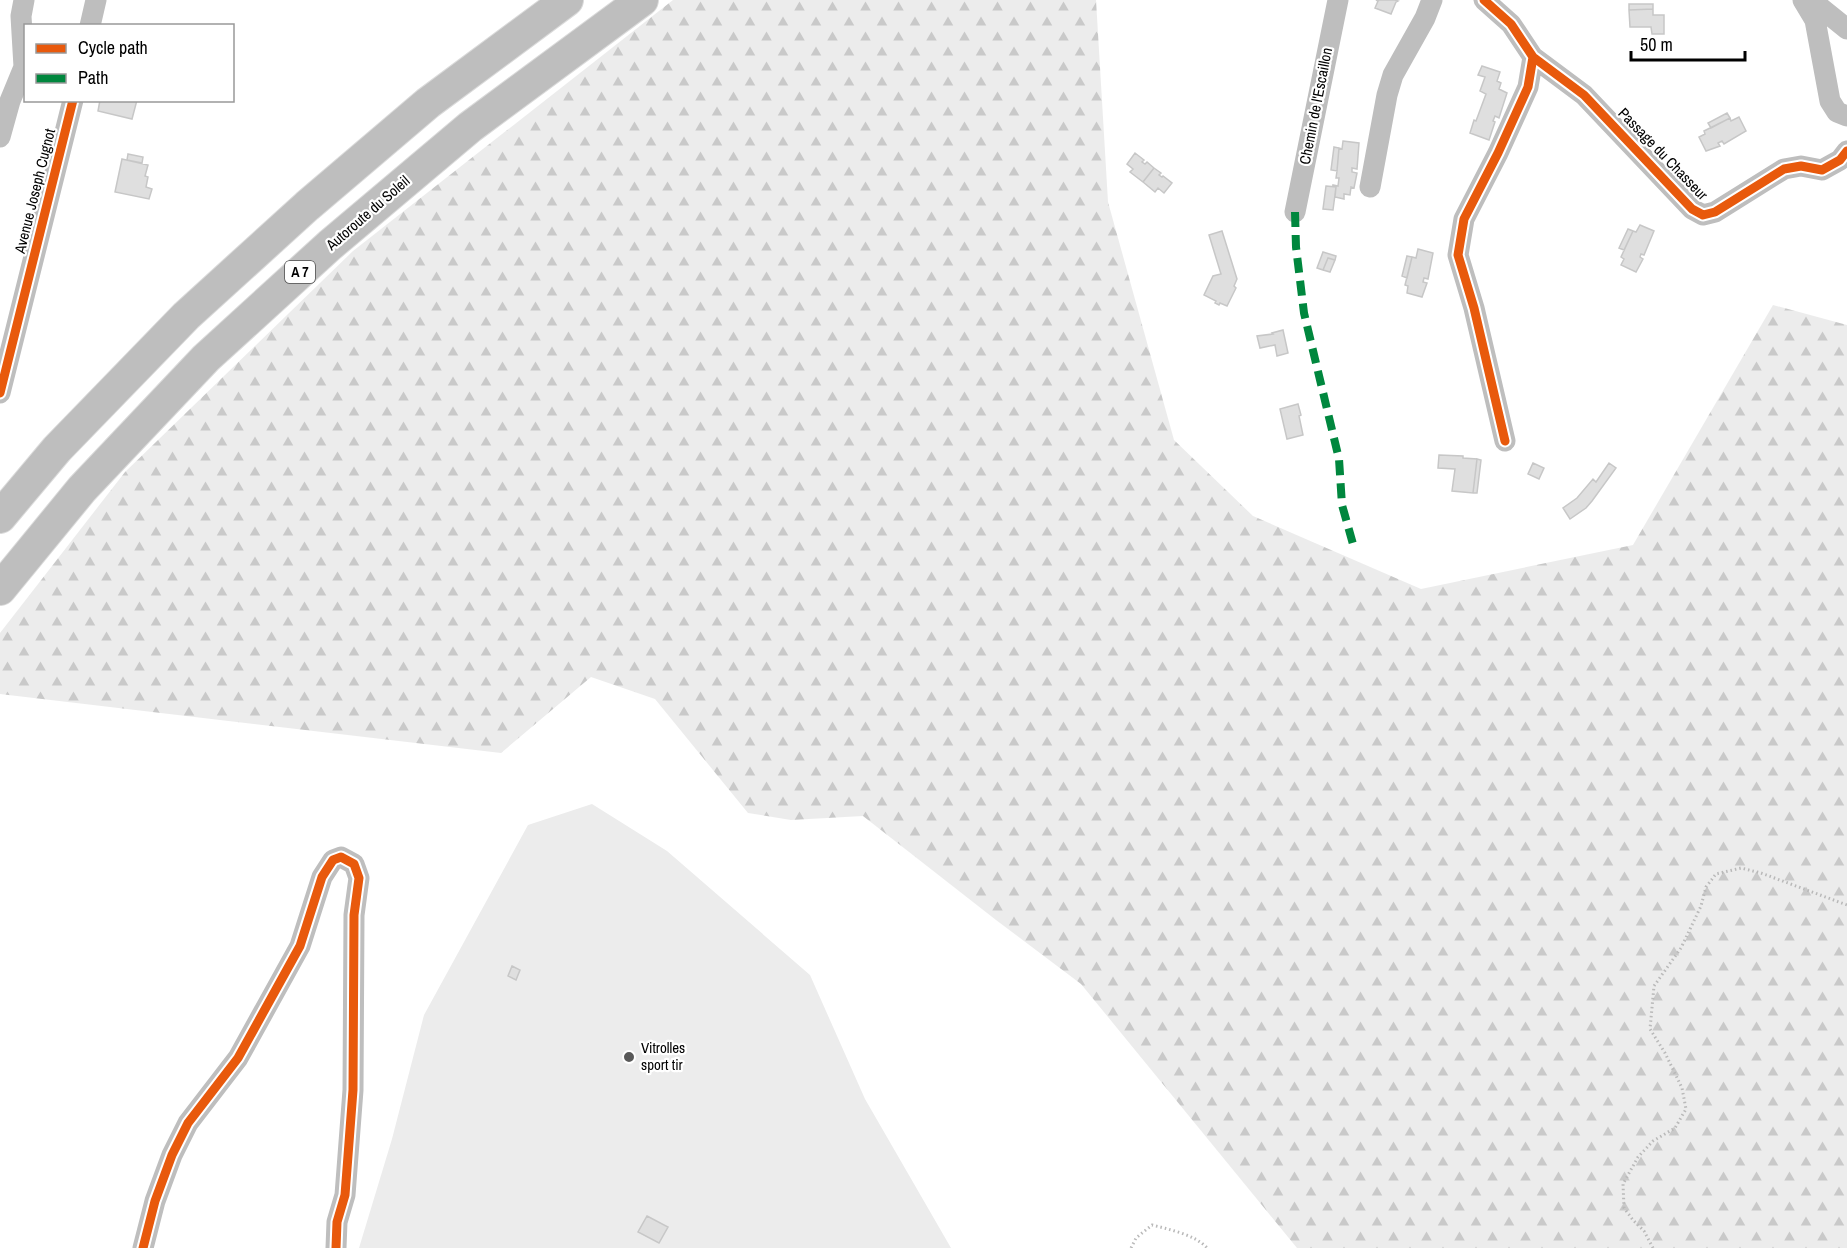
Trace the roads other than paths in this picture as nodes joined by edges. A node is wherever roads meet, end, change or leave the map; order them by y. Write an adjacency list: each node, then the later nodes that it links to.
1 (24, 0): 15 (street)
2 (96, 0): 10 (street)
3 (567, 0): 21 (highway)
4 (642, 0): 22 (highway, Autoroute du Soleil / A 7)
5 (1338, 0): 18 (street, Chemin de l'Escaillon)
6 (1432, 0): 17 (street)
7 (1484, 0): 12 (street, Passage du Chasseur)
8 (1803, 0): 14 (street)
9 (1811, 0): 11 (street)
10 (90, 24)
11 (1847, 29)
12 (1533, 57): 16 (street, Passage du Chasseur); 20 (street)
13 (73, 102): 19 (street, Avenue Joseph Cugnot)
14 (1847, 116)
15 (0, 137)
16 (1836, 160)
17 (1370, 187)
18 (1295, 212)
19 (0, 393)
20 (1505, 441)
21 (0, 518)
22 (0, 589)
23 (143, 1248): 24 (street)
24 (336, 1248)

